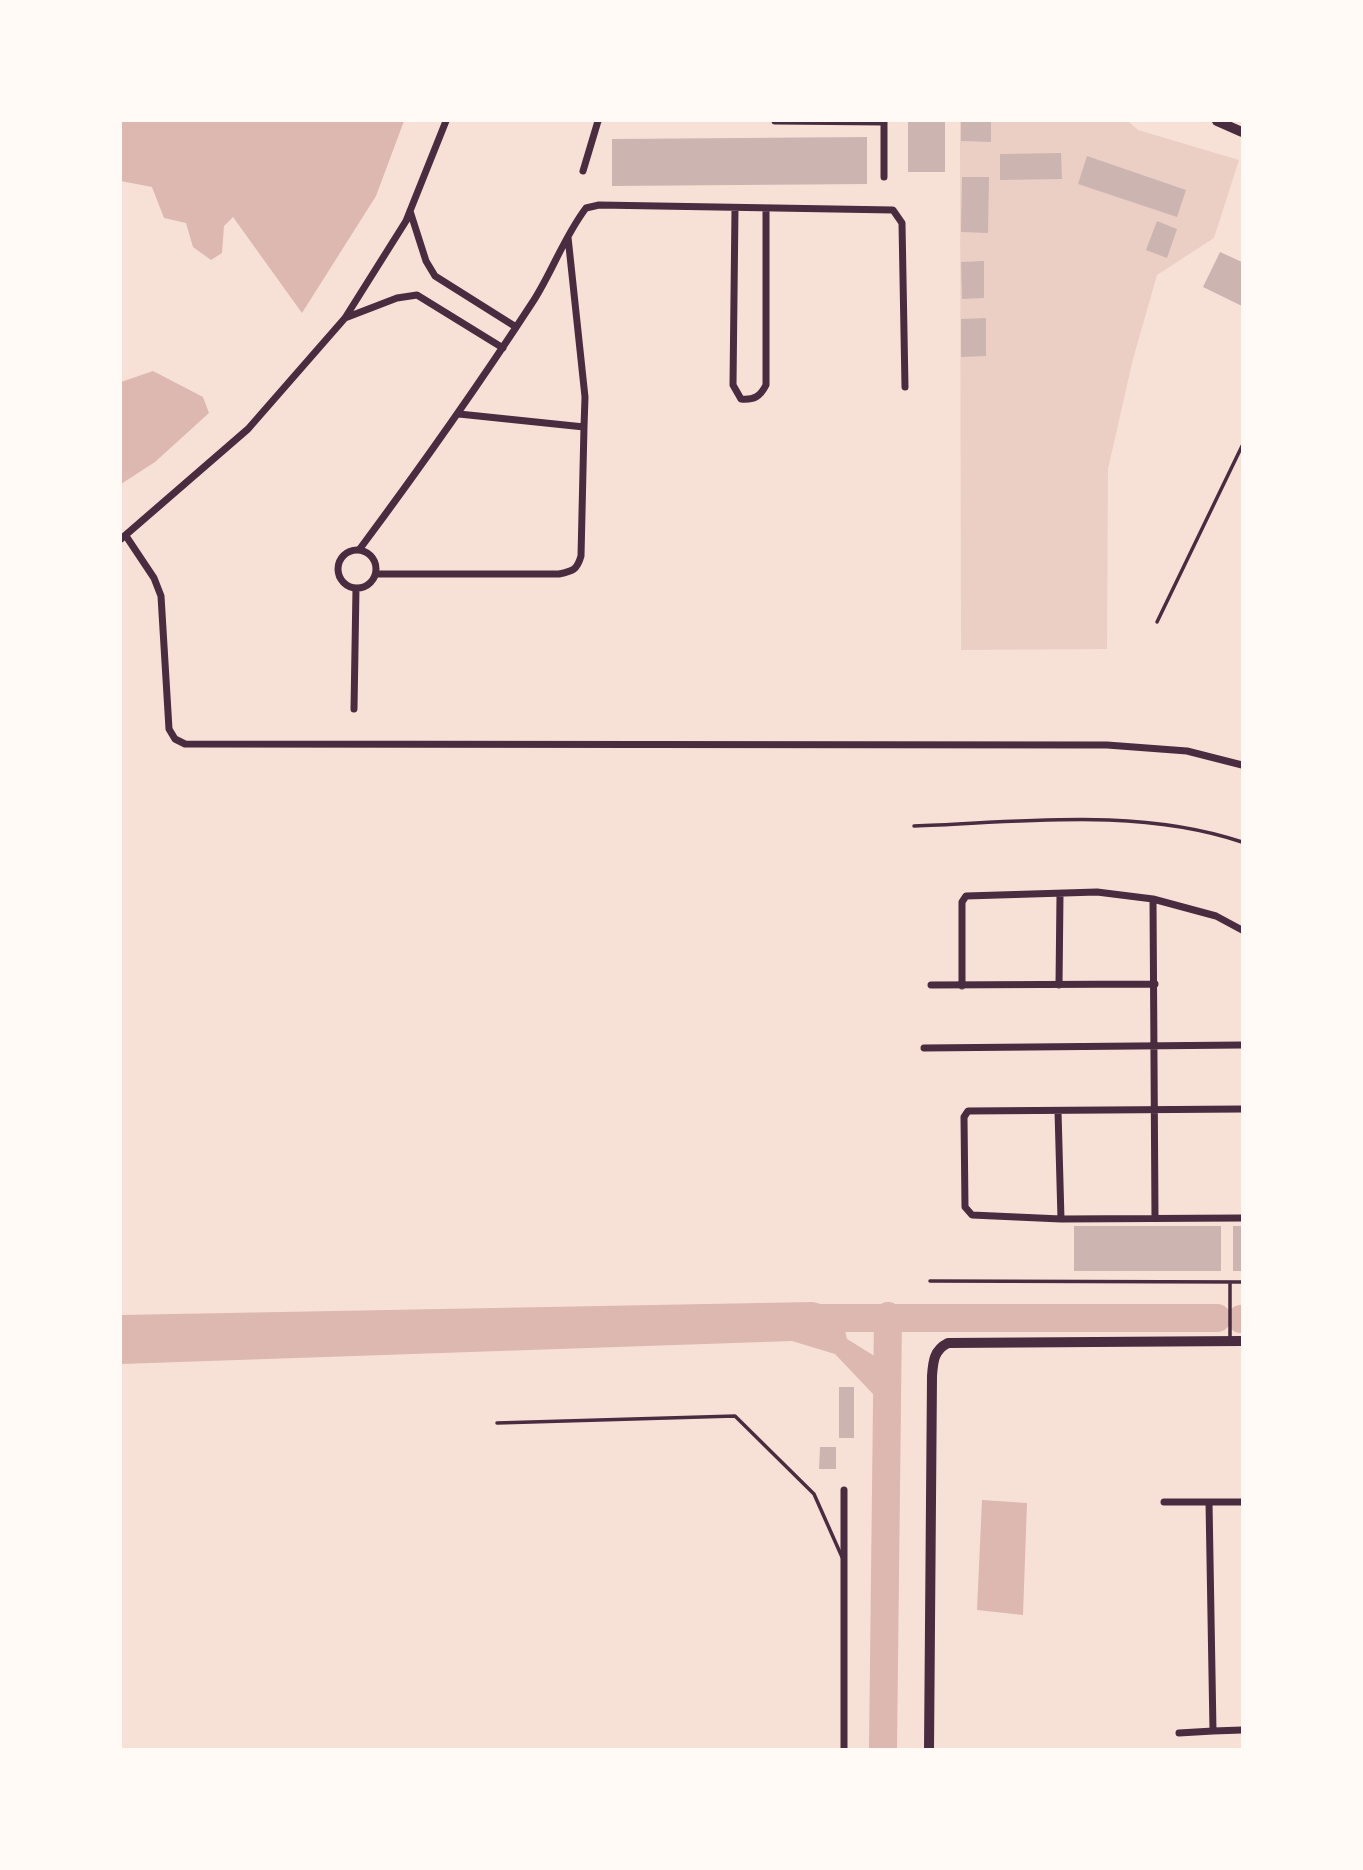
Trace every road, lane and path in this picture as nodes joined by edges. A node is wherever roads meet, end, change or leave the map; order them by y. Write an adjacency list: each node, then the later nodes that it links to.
1 (446, 121): 11 (street)
2 (598, 121): 7 (street)
3 (775, 121): 5 (street)
4 (1217, 121): 6 (street)
5 (884, 122): 8 (street)
6 (1242, 132)
7 (583, 171)
8 (884, 177)
9 (735, 208): 10 (street); 10 (street); 12 (street)
10 (766, 209): 16 (street)
11 (410, 210): 13 (street); 14 (street)
12 (567, 233): 14 (street); 18 (street)
13 (345, 318): 15 (street); 20 (street)
14 (516, 327): 15 (street)
15 (503, 348): 17 (street)
16 (905, 387)
17 (460, 414): 18 (street); 21 (street)
18 (584, 426): 22 (street)
19 (1242, 446): 24 (lane)
20 (123, 537): 26 (street)
21 (359, 550): 22 (street); 23 (street)
22 (376, 574): 23 (street)
23 (356, 588): 25 (street)
24 (1157, 622)
25 (354, 709)
26 (1242, 765)
27 (914, 826): 28 (lane)
28 (1242, 842)
29 (1060, 895): 30 (street); 34 (street); 35 (street)
30 (1153, 899): 31 (street); 32 (street)
31 (1242, 930)
32 (1155, 984): 34 (street); 36 (street)
33 (931, 985): 35 (street)
34 (1059, 985): 35 (street)
35 (962, 986)
36 (1156, 1044): 37 (street); 38 (street); 40 (street)
37 (1242, 1045)
38 (924, 1048)
39 (1242, 1109): 40 (street)
40 (1156, 1110): 41 (street); 42 (street)
41 (1058, 1111): 44 (street); 44 (street)
42 (1155, 1218): 43 (street); 44 (street)
43 (1242, 1218)
44 (1061, 1219)
45 (930, 1281): 46 (lane)
46 (1230, 1282): 47 (lane); 48 (lane)
47 (1242, 1282)
48 (1236, 1341): 59 (main road)
49 (497, 1423): 54 (lane)
50 (844, 1490): 54 (street)
51 (1164, 1502): 52 (street)
52 (1209, 1502): 53 (street); 56 (street)
53 (1242, 1502)
54 (844, 1562): 58 (street)
55 (1242, 1730): 56 (street)
56 (1213, 1731): 57 (street)
57 (1178, 1733)
58 (844, 1749)
59 (929, 1749)

